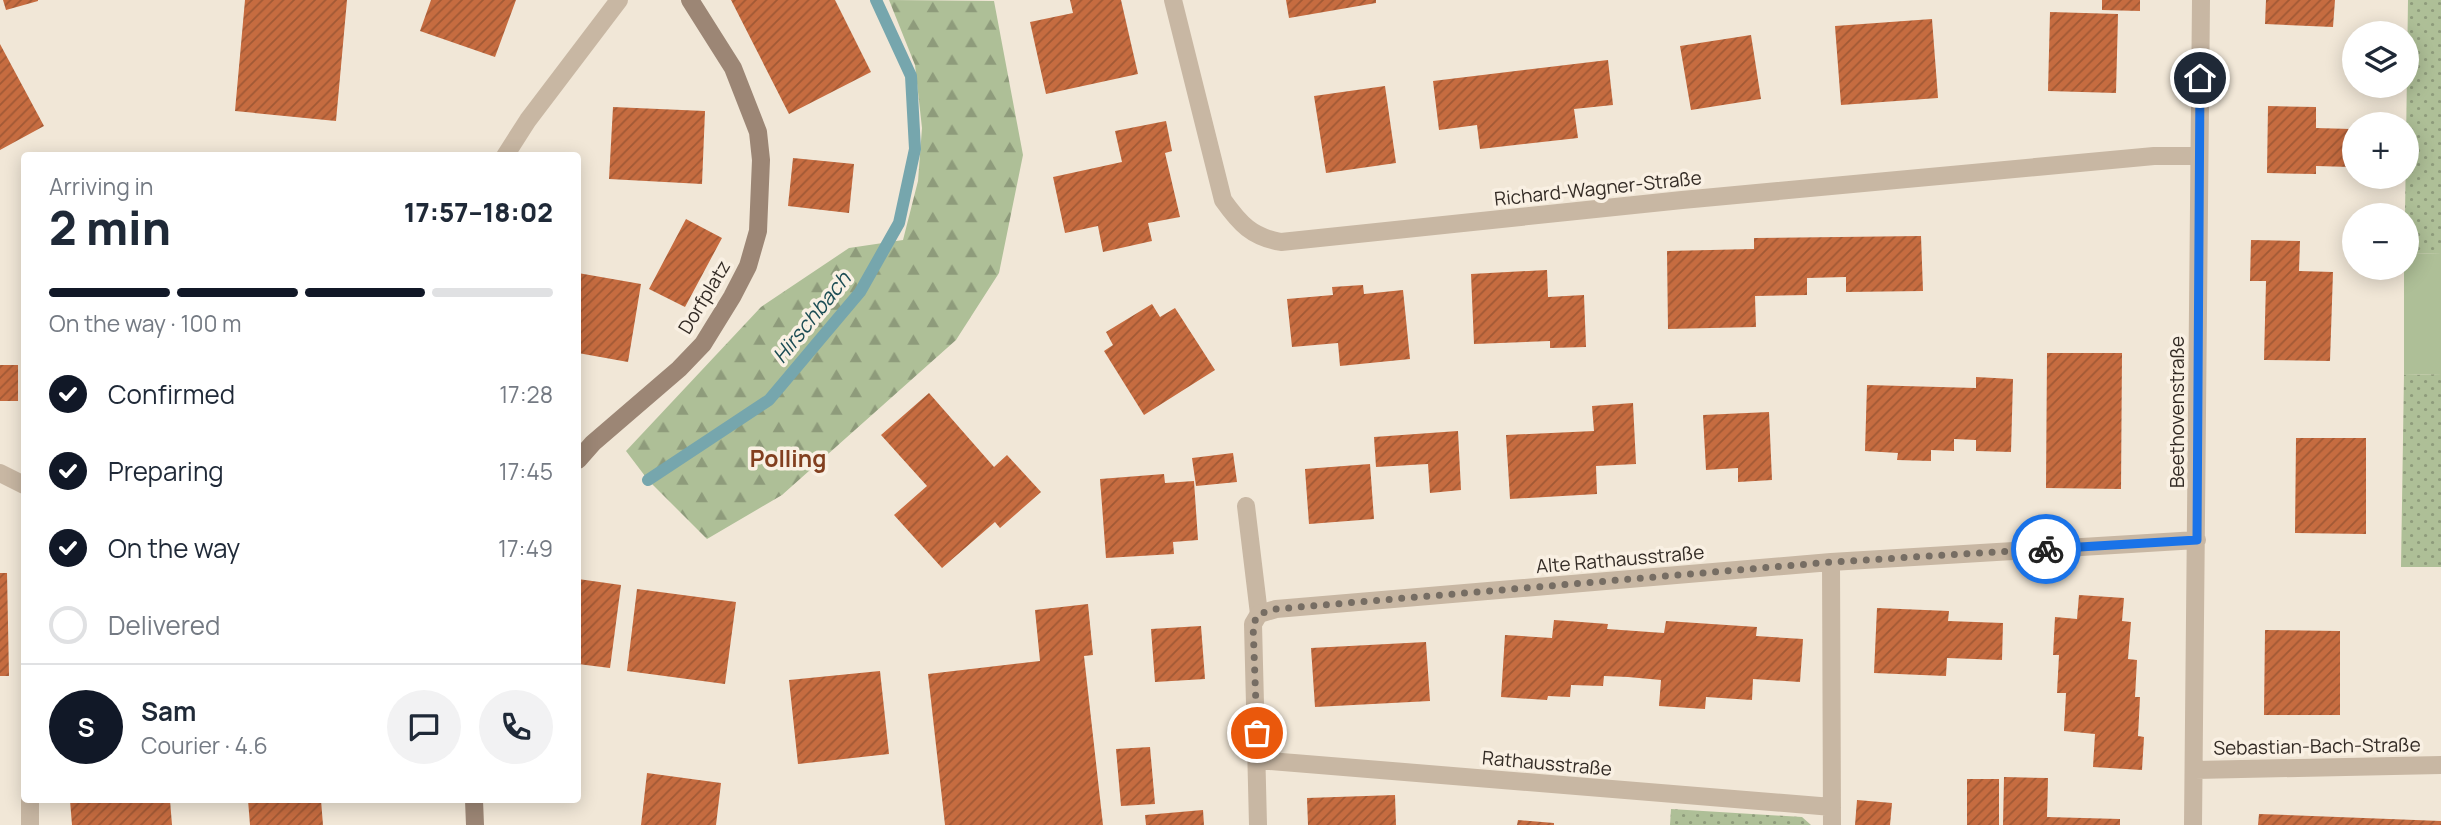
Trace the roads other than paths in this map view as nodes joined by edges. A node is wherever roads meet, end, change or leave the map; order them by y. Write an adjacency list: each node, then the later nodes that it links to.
1 (619, 0): 5 (street)
2 (690, 0): 7 (street, Dorfplatz)
3 (1173, 0): 6 (street, Richard-Wagner-Straße)
4 (2201, 0): 6 (street, Beethovenstraße)
5 (508, 152)
6 (2199, 156): 11 (street, Beethovenstraße)
7 (581, 457)
8 (0, 473): 9 (street)
9 (21, 484)
10 (1246, 506): 13 (street)
11 (2197, 540): 12 (street, Alte Rathausstraße); 16 (street, Beethovenstraße)
12 (1832, 562): 13 (street, Alte Rathausstraße); 19 (street, Rathausstraße)
13 (1259, 614): 14 (street)
14 (1258, 760): 19 (street, Rathausstraße); 22 (street)
15 (2441, 765): 16 (street, Sebastian-Bach-Straße)
16 (2195, 769): 23 (street, Beethovenstraße)
17 (30, 803): 20 (street)
18 (474, 803): 21 (street)
19 (1832, 816)
20 (30, 825)
21 (475, 825)
22 (1258, 825)
23 (2193, 825)

